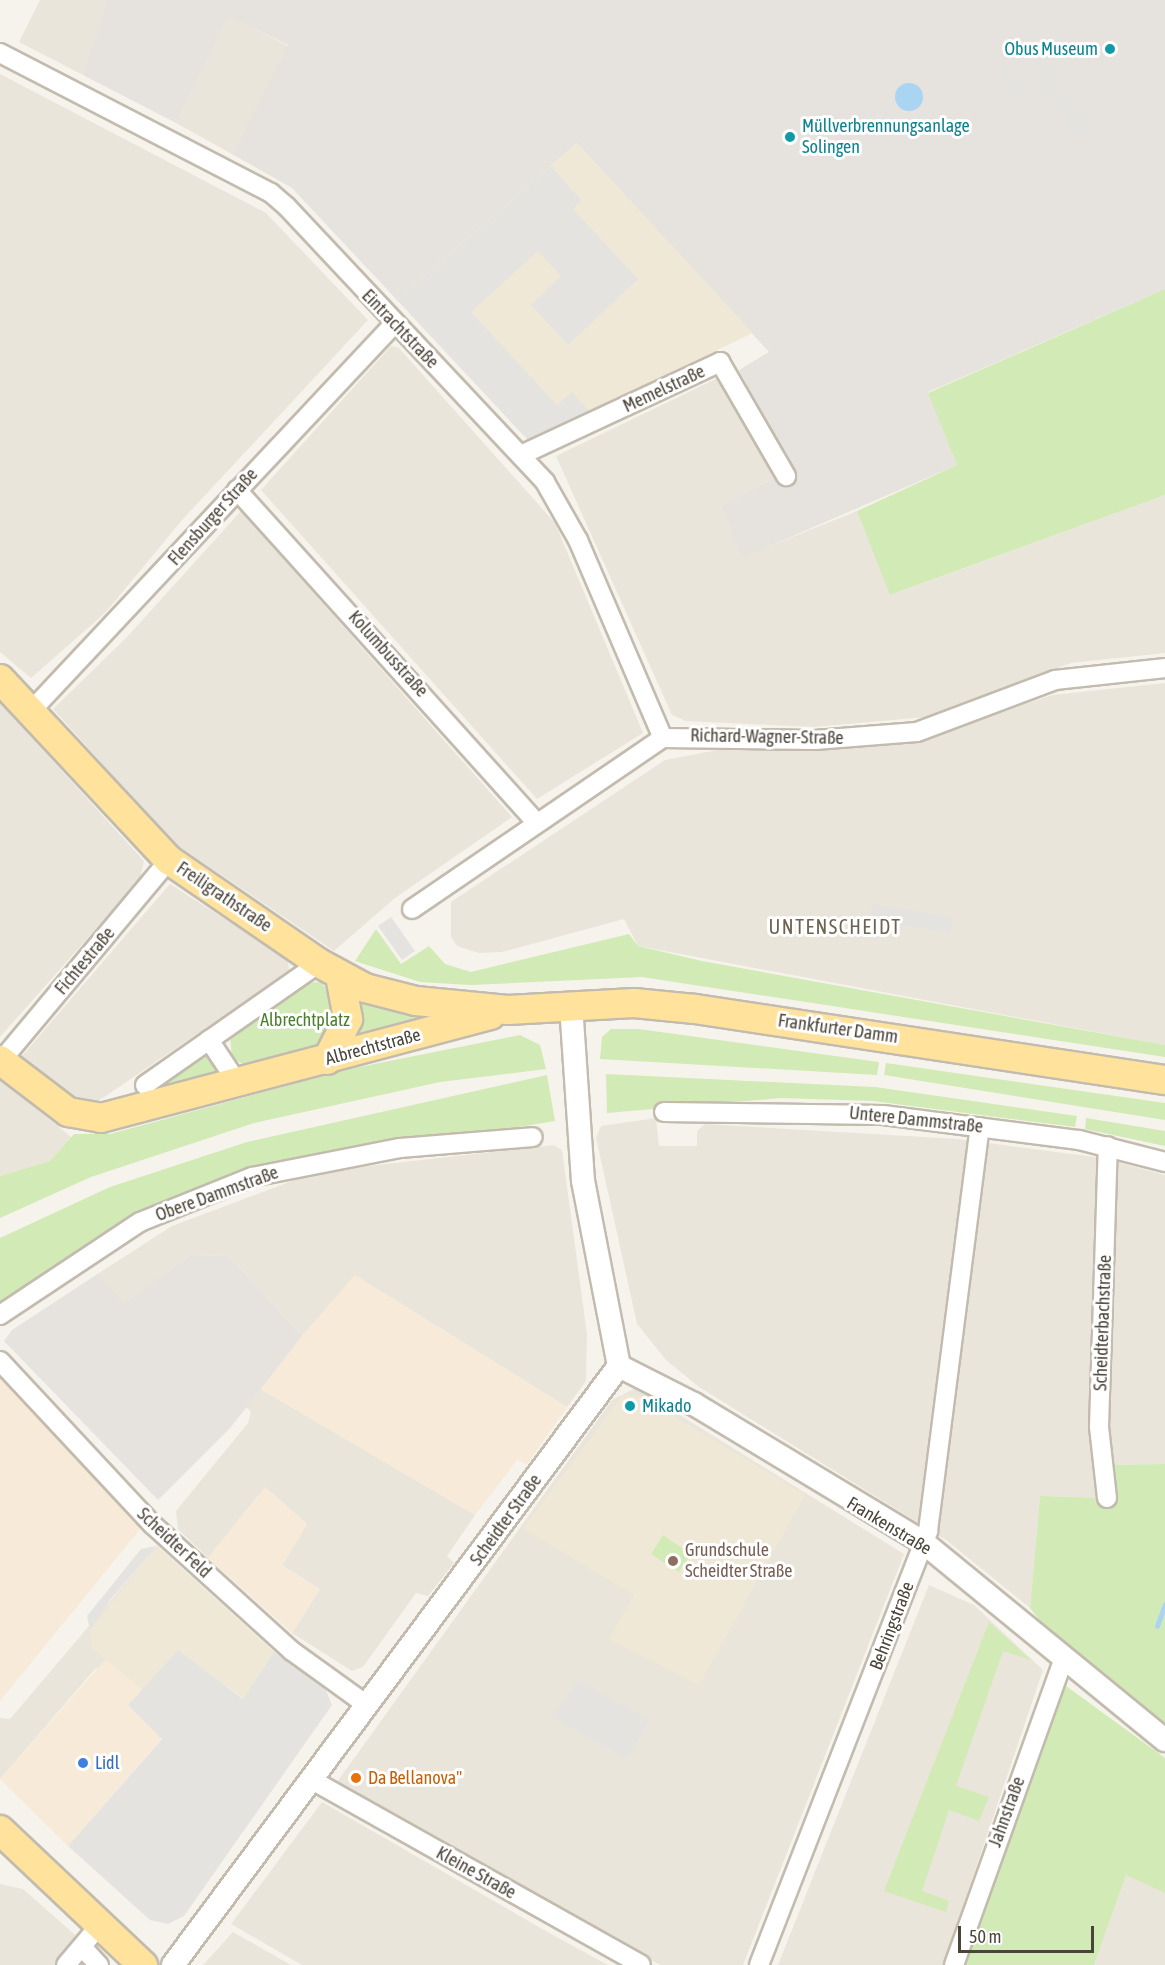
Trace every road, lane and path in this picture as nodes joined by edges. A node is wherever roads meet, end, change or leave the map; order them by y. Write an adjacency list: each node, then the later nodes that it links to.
1 (0, 53): 2 (street, Eintrachtstraße)
2 (395, 323): 3 (street, Eintrachtstraße); 5 (street, Flensburger Straße)
3 (521, 455): 4 (street, Memelstraße); 9 (street, Eintrachtstraße)
4 (786, 476)
5 (237, 490): 8 (street, Flensburger Straße); 10 (street, Kolumbusstraße)
6 (1165, 669): 9 (street, Richard-Wagner-Straße)
7 (0, 679): 8 (main road, Freiligrathstraße)
8 (31, 711): 11 (main road, Freiligrathstraße)
9 (663, 738): 10 (street)
10 (535, 821): 12 (street)
11 (169, 860): 13 (main road, Freiligrathstraße); 18 (street, Fichtestraße)
12 (412, 909)
13 (329, 970): 15 (main road, Freiligrathstraße); 16 (street); 17 (main road)
14 (571, 1006): 15 (main road, Frankfurter Damm); 19 (main road, Frankfurter Damm); 29 (street)
15 (508, 1010): 17 (main road, Albrechtstraße)
16 (208, 1040): 20 (street); 21 (street)
17 (327, 1060): 20 (main road, Albrechtstraße)
18 (0, 1061): 20 (main road, Albrechtstraße)
19 (1165, 1080)
20 (239, 1084)
21 (145, 1085)
22 (664, 1112): 23 (street, Untere Dammstraße)
23 (980, 1127): 25 (street, Untere Dammstraße); 31 (street, Behringstraße)
24 (533, 1137): 27 (street, Obere Dammstraße)
25 (1108, 1146): 26 (street, Untere Dammstraße); 30 (street, Scheidterbachstraße)
26 (1165, 1162)
27 (0, 1316)
28 (0, 1361): 33 (street, Scheidter Feld)
29 (619, 1366): 31 (street, Frankenstraße); 33 (street, Scheidter Straße)
30 (1107, 1498)
31 (924, 1543): 32 (street, Frankenstraße); 45 (street, Behringstraße)
32 (1063, 1661): 34 (street, Frankenstraße); 46 (street, Jahnstraße)
33 (367, 1705): 35 (street, Scheidter Straße)
34 (1165, 1740)
35 (312, 1780): 43 (street, Scheidter Straße); 44 (street, Kleine Straße)
36 (0, 1830): 38 (main road)
37 (0, 1847): 38 (main road)
38 (52, 1883): 39 (main road)
39 (91, 1936): 40 (street); 41 (street); 42 (main road)
40 (66, 1965)
41 (99, 1965)
42 (143, 1965)
43 (173, 1965)
44 (641, 1965)
45 (759, 1965)
46 (954, 1965)

